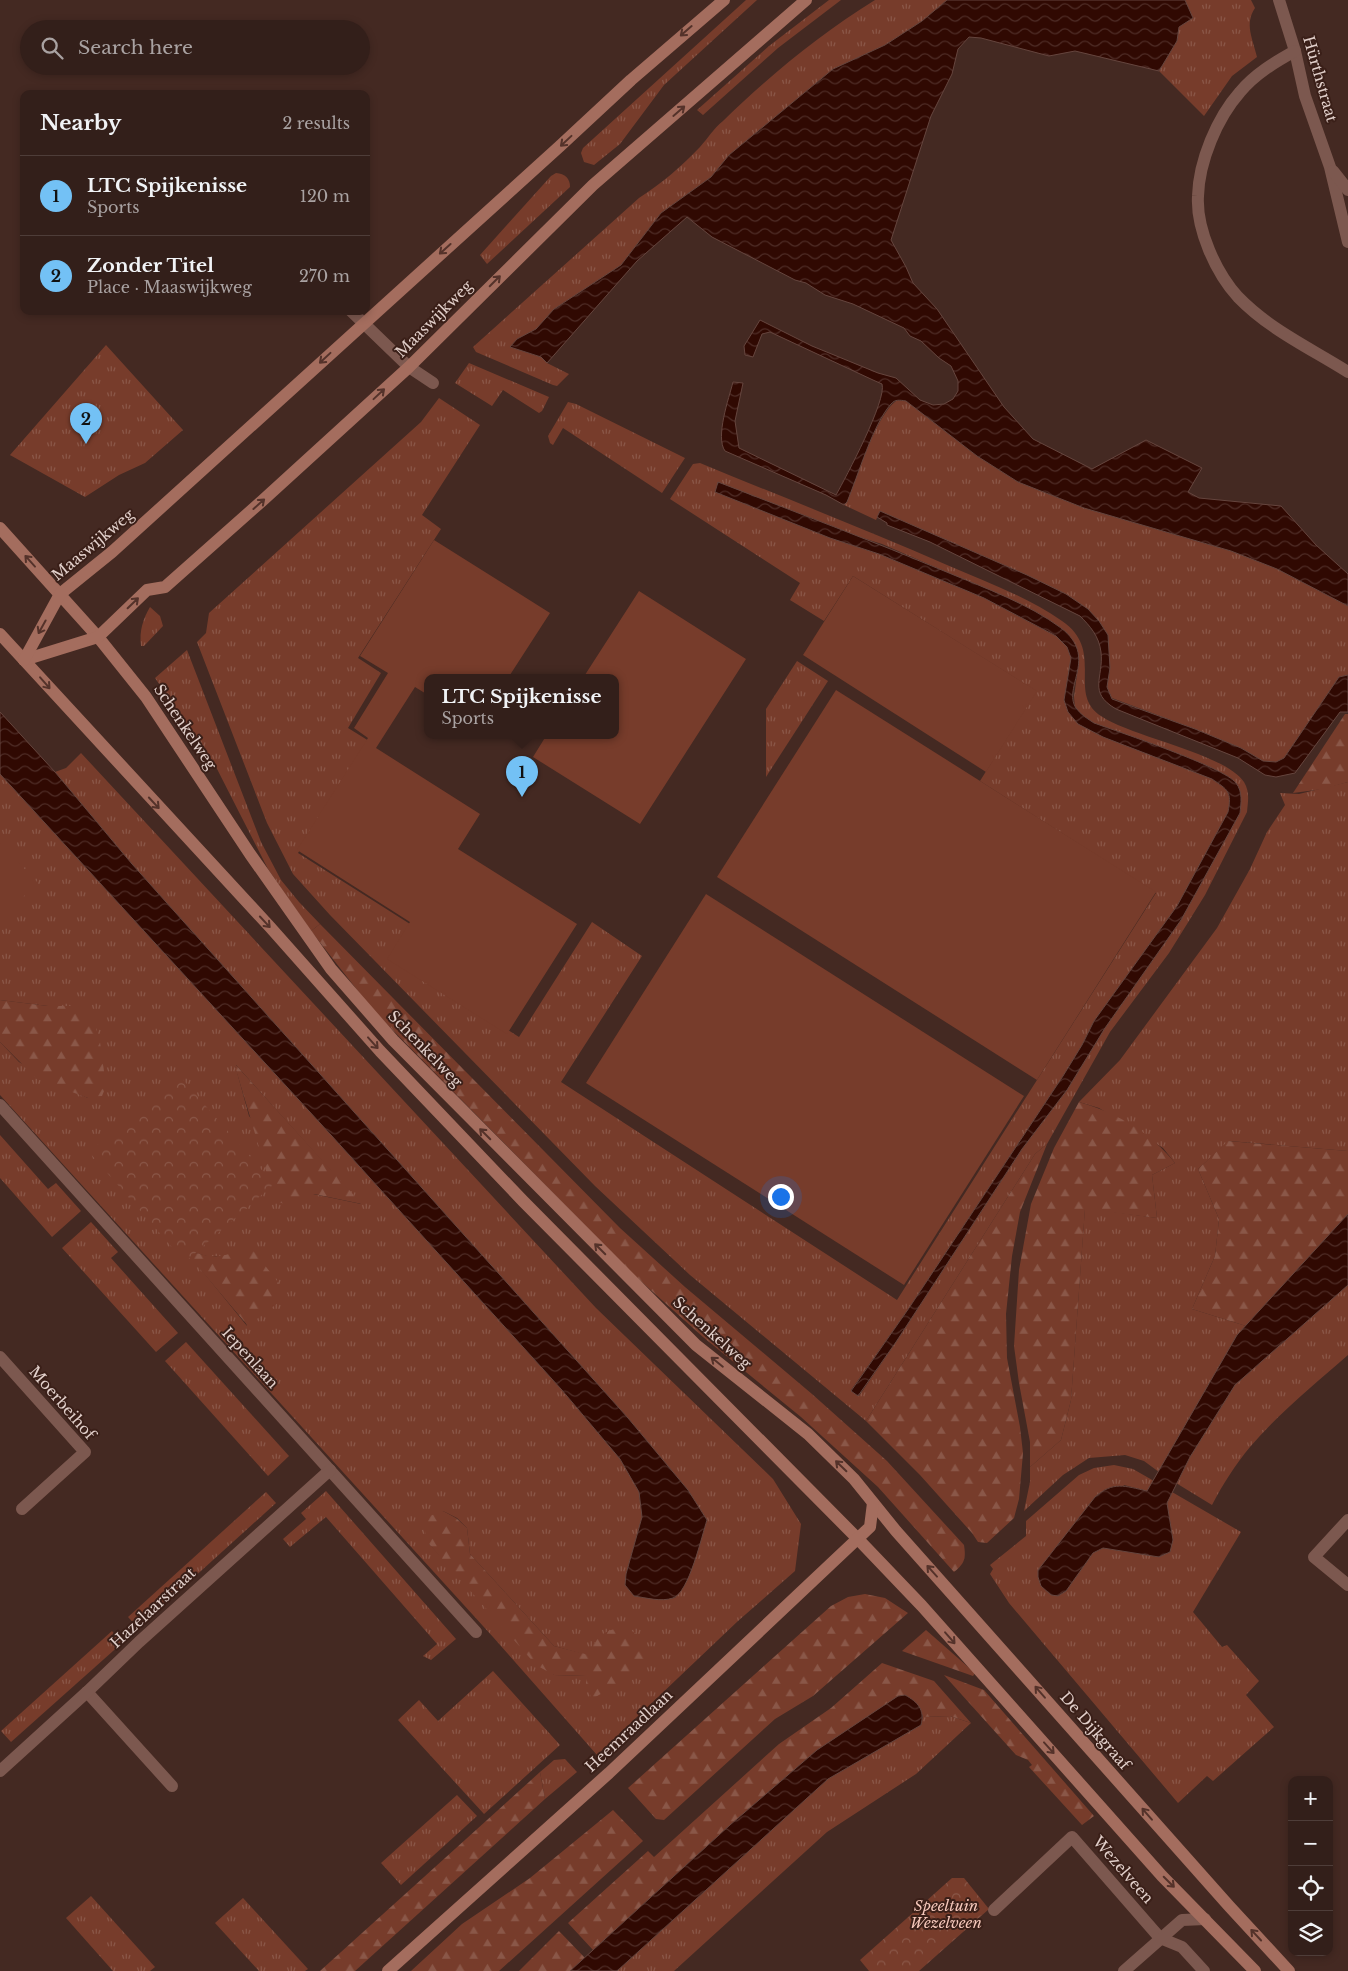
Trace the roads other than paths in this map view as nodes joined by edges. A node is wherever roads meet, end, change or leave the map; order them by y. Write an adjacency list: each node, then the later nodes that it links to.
1 (724, 0): 9 (street, Maaswijkweg, one-way to 9)
2 (806, 0): 10 (street, Maaswijkweg, one-way to 2)
3 (1279, 0): 4 (street, Hürthstraat)
4 (1295, 51): 5 (street, Hürthstraat); 11 (street)
5 (1330, 167): 6 (street, Hürthstraat); 7 (street, Hürthstraat)
6 (1348, 190)
7 (1348, 242)
8 (354, 315): 9 (street)
9 (362, 324): 10 (street); 14 (street, Maaswijkweg, one-way to 14)
10 (409, 367): 12 (street); 16 (street, Maaswijkweg, one-way to 10)
11 (1348, 372)
12 (433, 383)
13 (0, 528): 14 (street, Schenkelweg, one-way to 13)
14 (60, 594): 16 (street, Schenkelweg); 17 (street, Maaswijkweg, one-way to 17)
15 (0, 634): 17 (street)
16 (98, 637): 17 (street, Maaswijkweg); 21 (street, Schenkelweg, one-way to 16)
17 (24, 660): 26 (street, one-way to 26)
18 (0, 1105): 20 (street, Iepenlaan)
19 (0, 1357): 22 (street, Moerbeihof)
20 (330, 1470): 28 (street, Iepenlaan); 29 (street, Hazelaarstraat)
21 (873, 1502): 24 (street); 25 (street, Schenkelweg)
22 (22, 1509)
23 (1348, 1520): 27 (street)
24 (870, 1527): 25 (street); 26 (street, Heemraadlaan)
25 (896, 1531): 39 (street, De Dijkgraaf, one-way to 25)
26 (857, 1538): 33 (street, one-way to 33); 35 (street, Heemraadlaan)
27 (1348, 1585)
28 (476, 1632)
29 (87, 1692): 30 (street, Hazelaarstraat); 31 (street)
30 (0, 1771)
31 (172, 1786)
32 (994, 1910): 34 (street, Wezelveen)
33 (1205, 1919): 34 (street); 38 (street)
34 (1160, 1938): 36 (street); 37 (street, Wezelveen)
35 (388, 1971)
36 (1124, 1971)
37 (1204, 1971)
38 (1255, 1971)
39 (1289, 1971)

